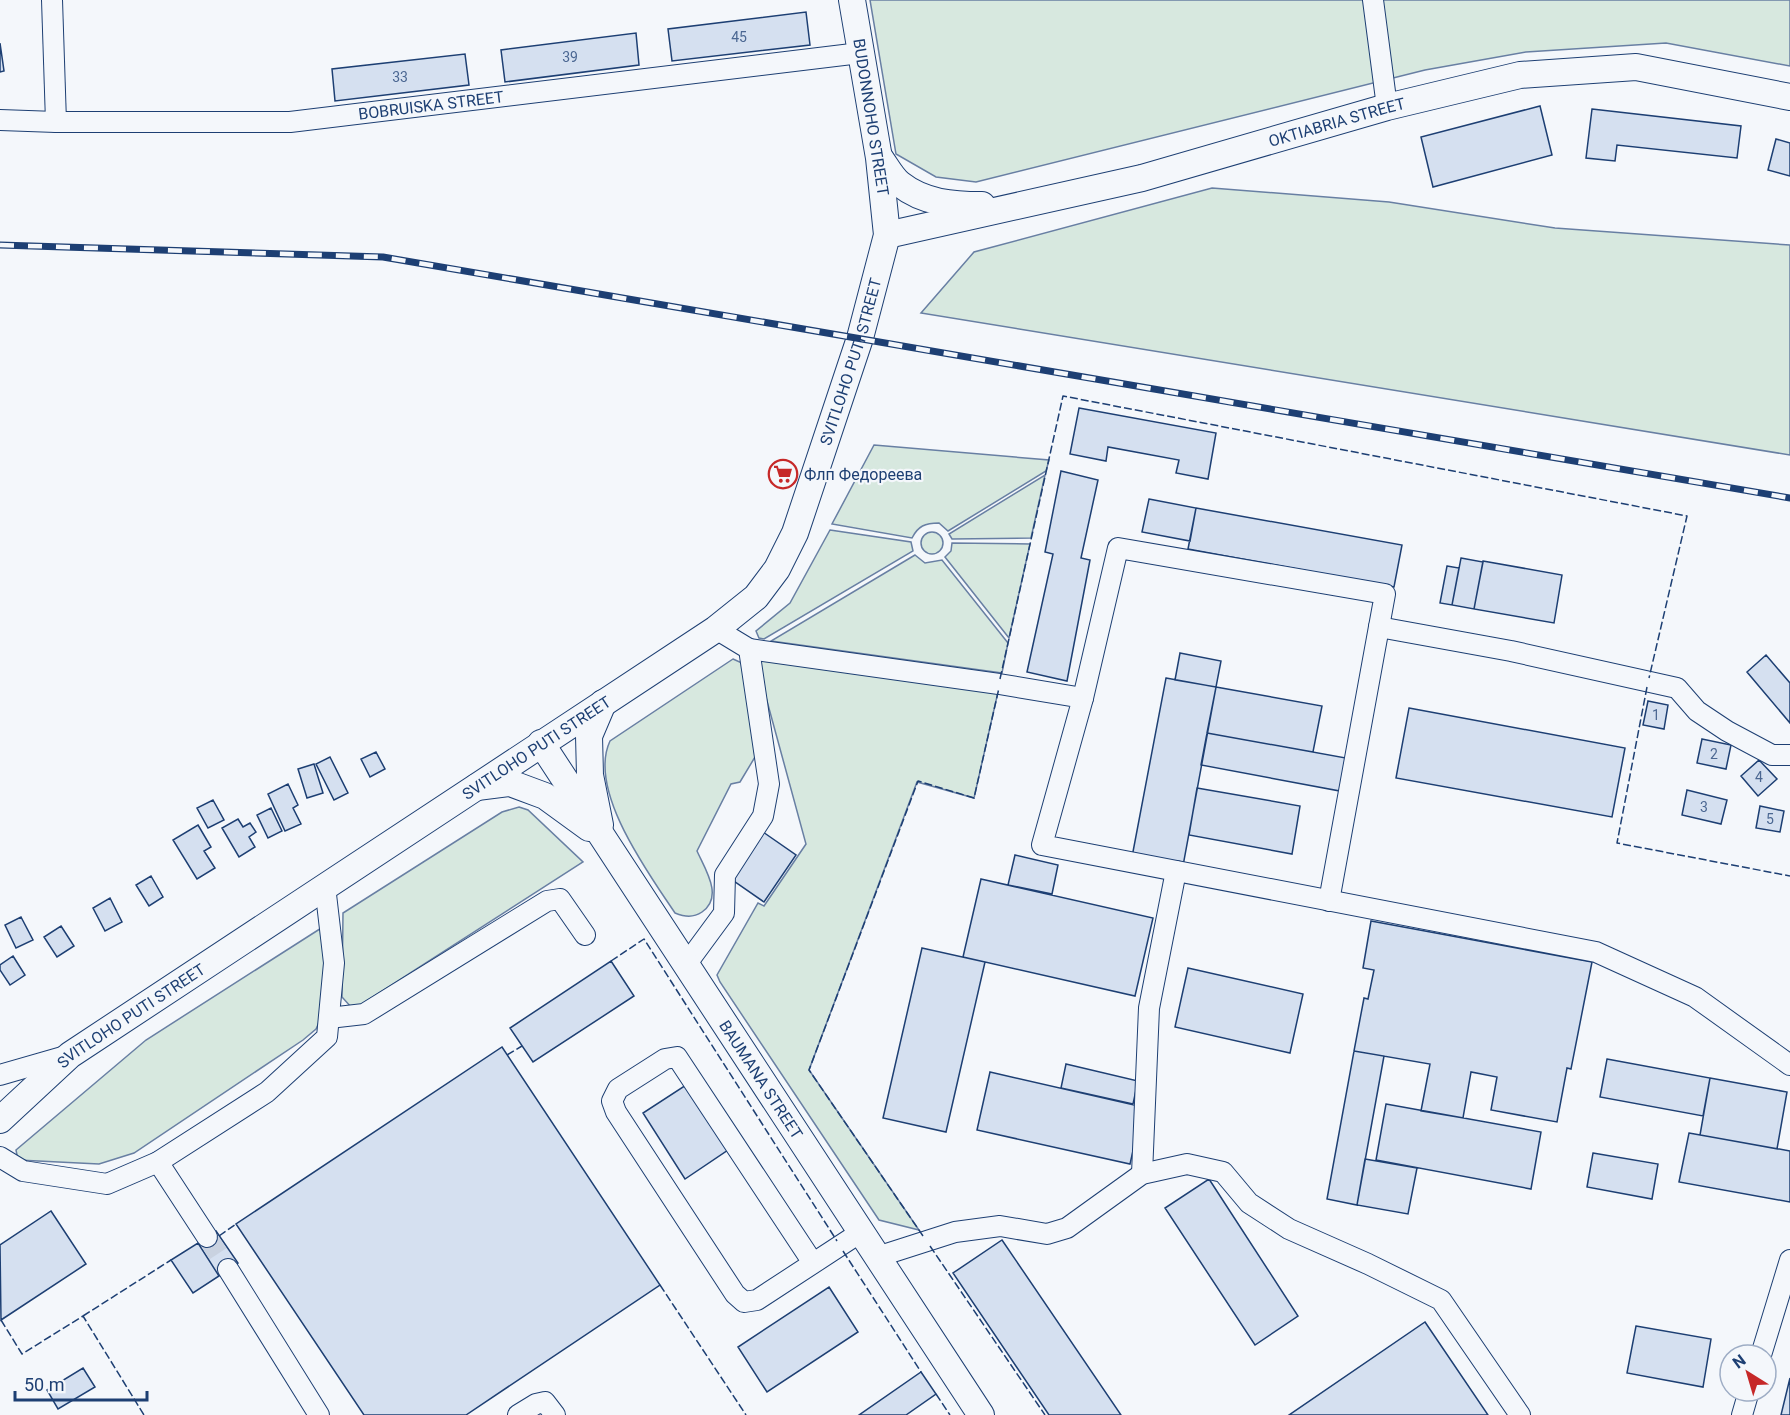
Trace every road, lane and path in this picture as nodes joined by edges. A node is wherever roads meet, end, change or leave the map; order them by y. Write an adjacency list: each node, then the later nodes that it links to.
1 (52, 0): 8 (street)
2 (852, 0): 4 (main road, BUDONNOHO STREET)
3 (1373, 0): 6 (street)
4 (860, 53): 8 (street, BOBRUISKA STREET); 9 (main road, BUDONNOHO STREET)
5 (1790, 97): 6 (main road, OKTIABRIA STREET)
6 (1387, 107): 10 (main road, OKTIABRIA STREET)
7 (0, 120): 8 (street, BOBRUISKA STREET)
8 (56, 122)
9 (879, 158): 10 (main road); 11 (main road, BUDONNOHO STREET)
10 (1018, 206): 11 (main road, OKTIABRIA STREET)
11 (887, 235): 13 (main road, SVITLOHO PUTI STREET)
12 (1379, 627): 15 (street); 18 (street); 23 (street)
13 (716, 629): 14 (street); 16 (main road, SVITLOHO PUTI STREET)
14 (749, 649): 15 (street); 25 (street)
15 (1083, 698): 21 (street)
16 (603, 703): 17 (main road, SVITLOHO PUTI STREET); 20 (main road)
17 (541, 743): 19 (main road, SVITLOHO PUTI STREET); 20 (main road, BAUMANA STREET)
18 (1790, 754)
19 (474, 788): 20 (main road); 22 (main road, SVITLOHO PUTI STREET)
20 (602, 837): 25 (main road, BAUMANA STREET)
21 (1176, 871): 23 (street); 33 (street)
22 (325, 886): 26 (street); 27 (main road, SVITLOHO PUTI STREET)
23 (1329, 901): 28 (street)
24 (585, 934): 26 (street)
25 (685, 966): 34 (main road, BAUMANA STREET)
26 (329, 1018): 32 (street)
27 (70, 1055): 29 (street); 30 (main road, SVITLOHO PUTI STREET)
28 (1790, 1065)
29 (0, 1075)
30 (0, 1120)
31 (0, 1158): 32 (street)
32 (158, 1162): 35 (street)
33 (1142, 1174): 36 (street); 45 (street)
34 (861, 1232): 36 (main road, BAUMANA STREET); 38 (street)
35 (207, 1237)
36 (877, 1257): 44 (main road, BAUMANA STREET)
37 (1790, 1260): 40 (street)
38 (813, 1263): 38 (street)
39 (228, 1269): 41 (street)
40 (1765, 1343)
41 (319, 1415)
42 (518, 1415): 43 (street)
43 (555, 1415)
44 (981, 1415)
45 (1520, 1415)

